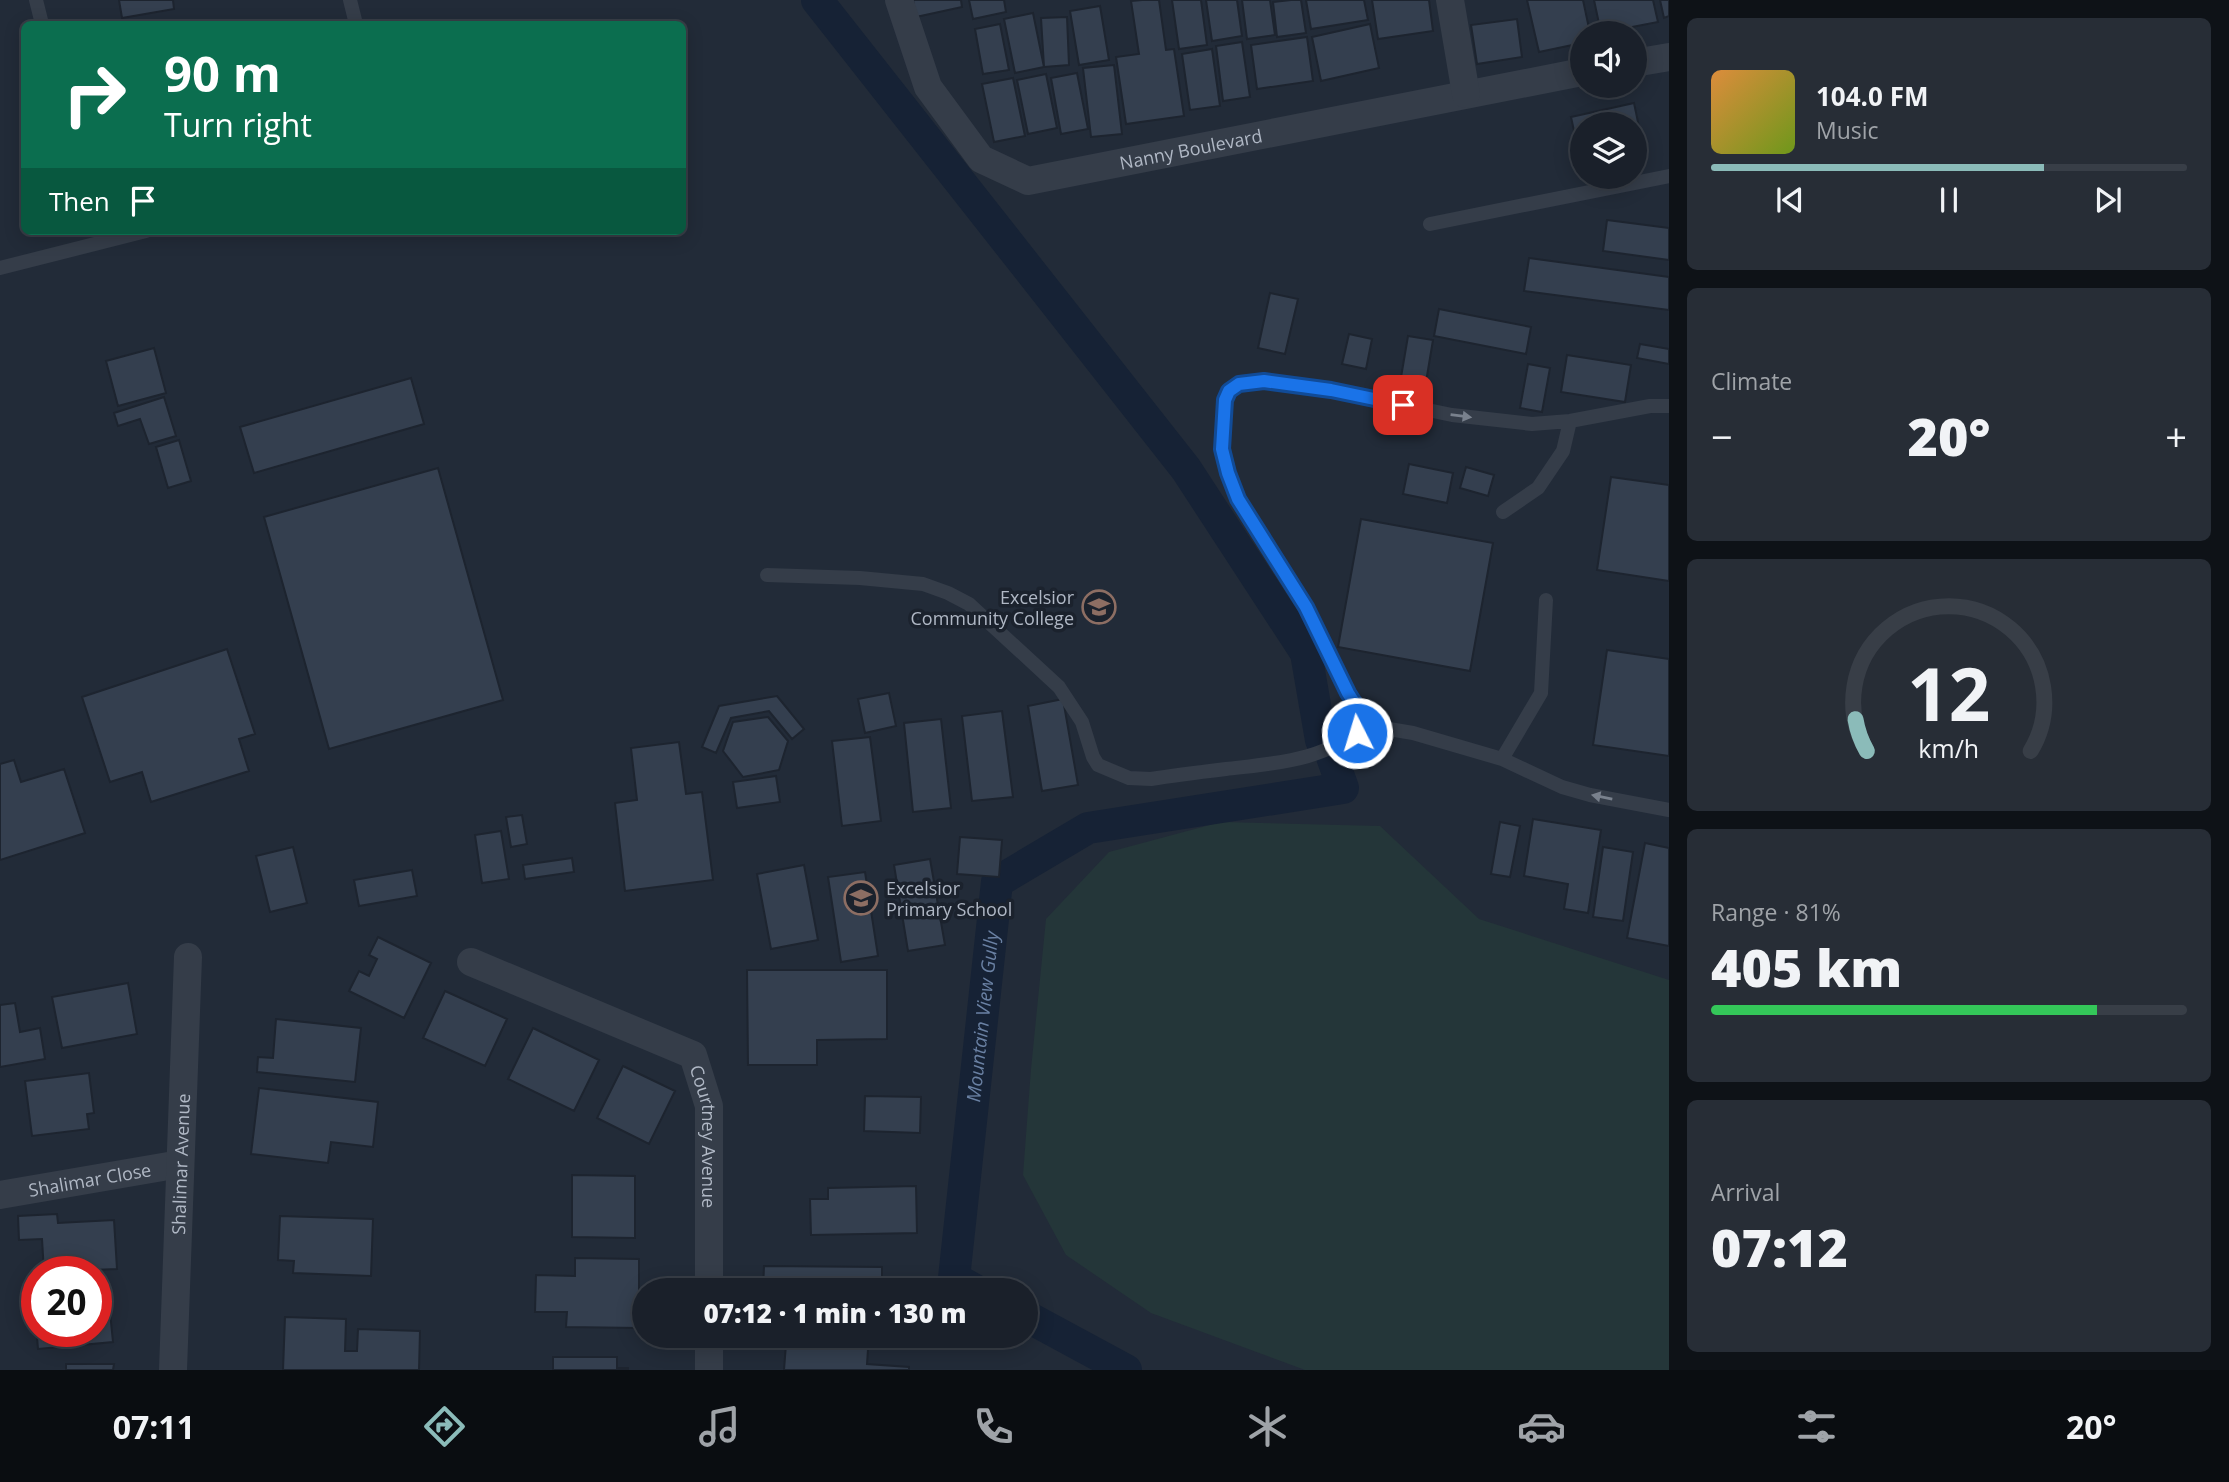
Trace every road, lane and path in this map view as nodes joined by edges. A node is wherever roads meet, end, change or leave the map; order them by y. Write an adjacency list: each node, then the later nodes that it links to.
1 (36, 0): 5 (lane)
2 (350, 0): 6 (lane)
3 (899, 0): 10 (street, Nanny Boulevard)
4 (1450, 0): 10 (street)
5 (42, 21)
6 (355, 21)
7 (1669, 57): 8 (street)
8 (1647, 61)
9 (1570, 74): 10 (street, Nanny Boulevard)
10 (1466, 94)
11 (1669, 176): 12 (lane)
12 (1430, 224)
13 (97, 237): 14 (lane)
14 (0, 268)
15 (1669, 406): 16 (lane)
16 (1570, 421): 17 (lane); 20 (lane, one-way to 16)
17 (1503, 512)
18 (767, 575): 20 (lane)
19 (1546, 600): 21 (lane)
20 (1367, 723): 21 (lane)
21 (1502, 759): 22 (lane, one-way to 21)
22 (1669, 810)
23 (188, 957): 25 (street, Shalimar Avenue)
24 (471, 962): 27 (street, Courtney Avenue)
25 (180, 1164): 26 (street, Shalimar Close); 29 (street, Shalimar Avenue)
26 (0, 1195)
27 (709, 1278)
28 (709, 1348): 30 (street)
29 (173, 1370)
30 (709, 1370)

